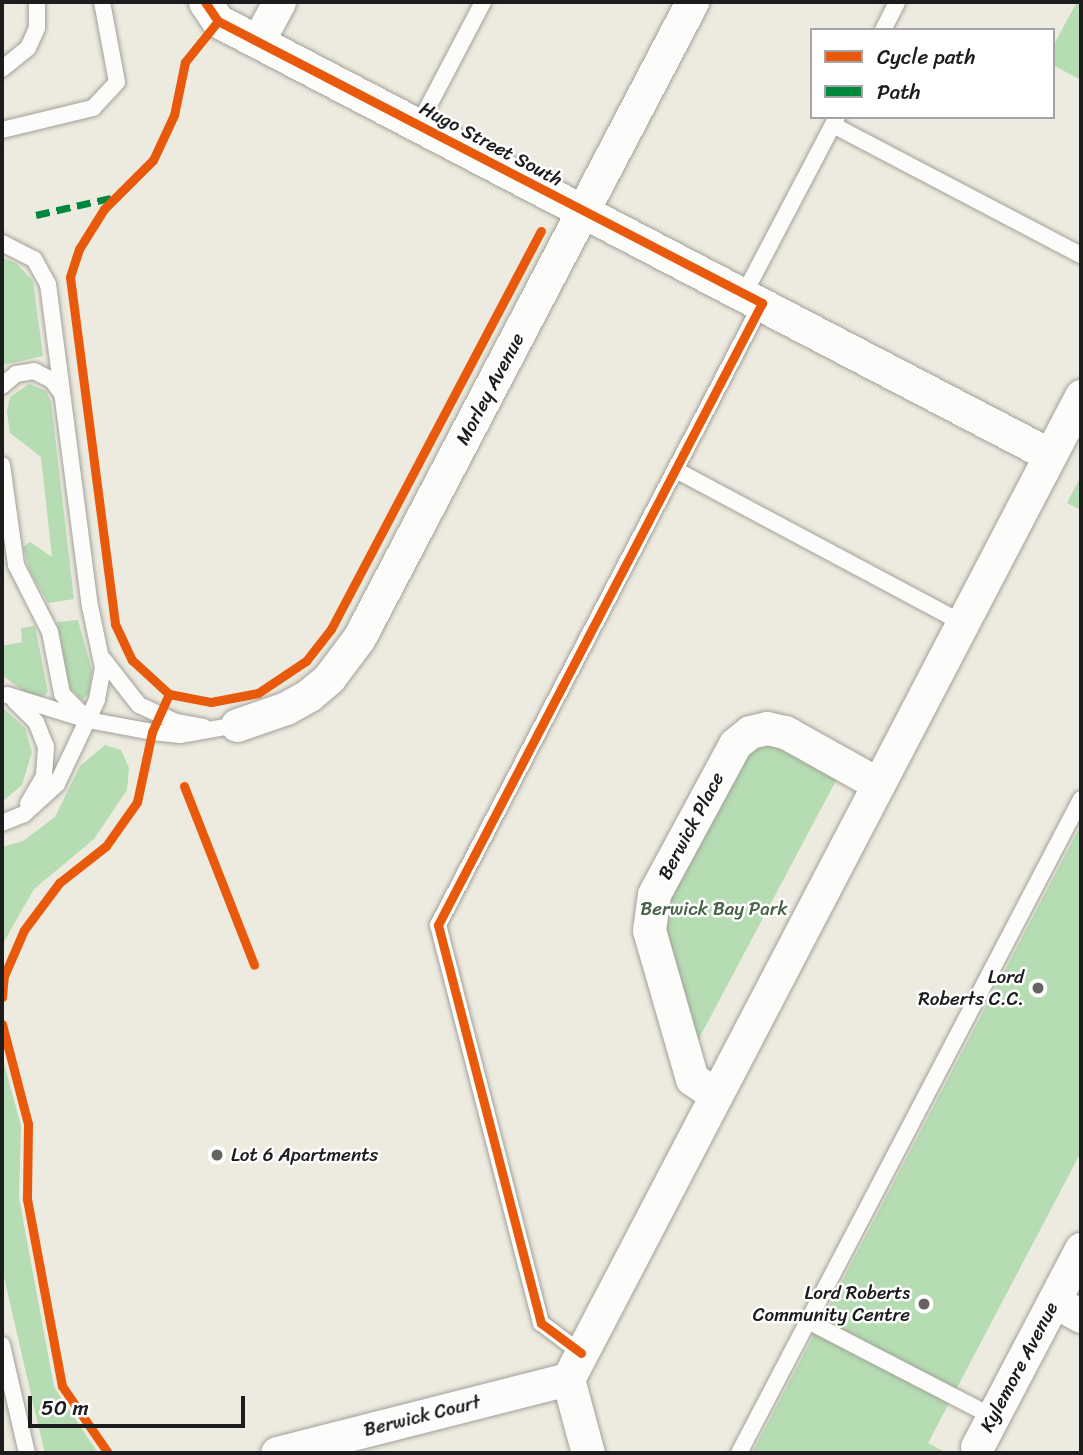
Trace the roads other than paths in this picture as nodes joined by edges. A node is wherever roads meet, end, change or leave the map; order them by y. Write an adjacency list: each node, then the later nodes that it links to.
1 (37, 2): 10 (lane)
2 (102, 2): 13 (lane)
3 (279, 2): 9 (street)
4 (483, 2): 12 (lane)
5 (692, 2): 14 (street, Morley Avenue)
6 (897, 2): 8 (lane)
7 (207, 5): 9 (street, Hugo Street South)
8 (884, 28)
9 (258, 41): 12 (street, Hugo Street South)
10 (2, 69)
11 (835, 121): 16 (lane); 17 (lane)
12 (418, 125): 14 (street, Hugo Street South)
13 (2, 130)
14 (584, 212): 17 (street, Hugo Street South); 28 (street, Morley Avenue)
15 (2, 243): 20 (lane)
16 (1081, 255)
17 (753, 299): 21 (street, Hugo Street South); 23 (lane)
18 (2, 386): 20 (lane)
19 (1081, 396): 21 (street)
20 (65, 400): 25 (lane)
21 (1050, 455): 24 (street)
22 (2, 465): 27 (lane)
23 (676, 470): 24 (lane); 37 (lane)
24 (963, 623): 29 (street)
25 (97, 640): 27 (lane); 28 (lane)
26 (5, 693): 27 (lane); 31 (lane)
27 (88, 720): 28 (lane); 31 (lane)
28 (237, 725)
29 (878, 784): 32 (street); 32 (street, Berwick Place)
30 (1081, 799): 35 (lane)
31 (5, 822)
32 (716, 1095): 37 (street)
33 (1081, 1249): 34 (street, Kylemore Avenue)
34 (1068, 1309): 38 (street, Kylemore Avenue)
35 (808, 1321): 38 (lane); 43 (lane)
36 (2, 1345): 40 (lane)
37 (574, 1366): 41 (street, Berwick Court); 42 (street)
38 (993, 1417): 39 (street, Kylemore Avenue)
39 (977, 1447)
40 (27, 1453)
41 (277, 1453)
42 (589, 1453)
43 (739, 1453)

